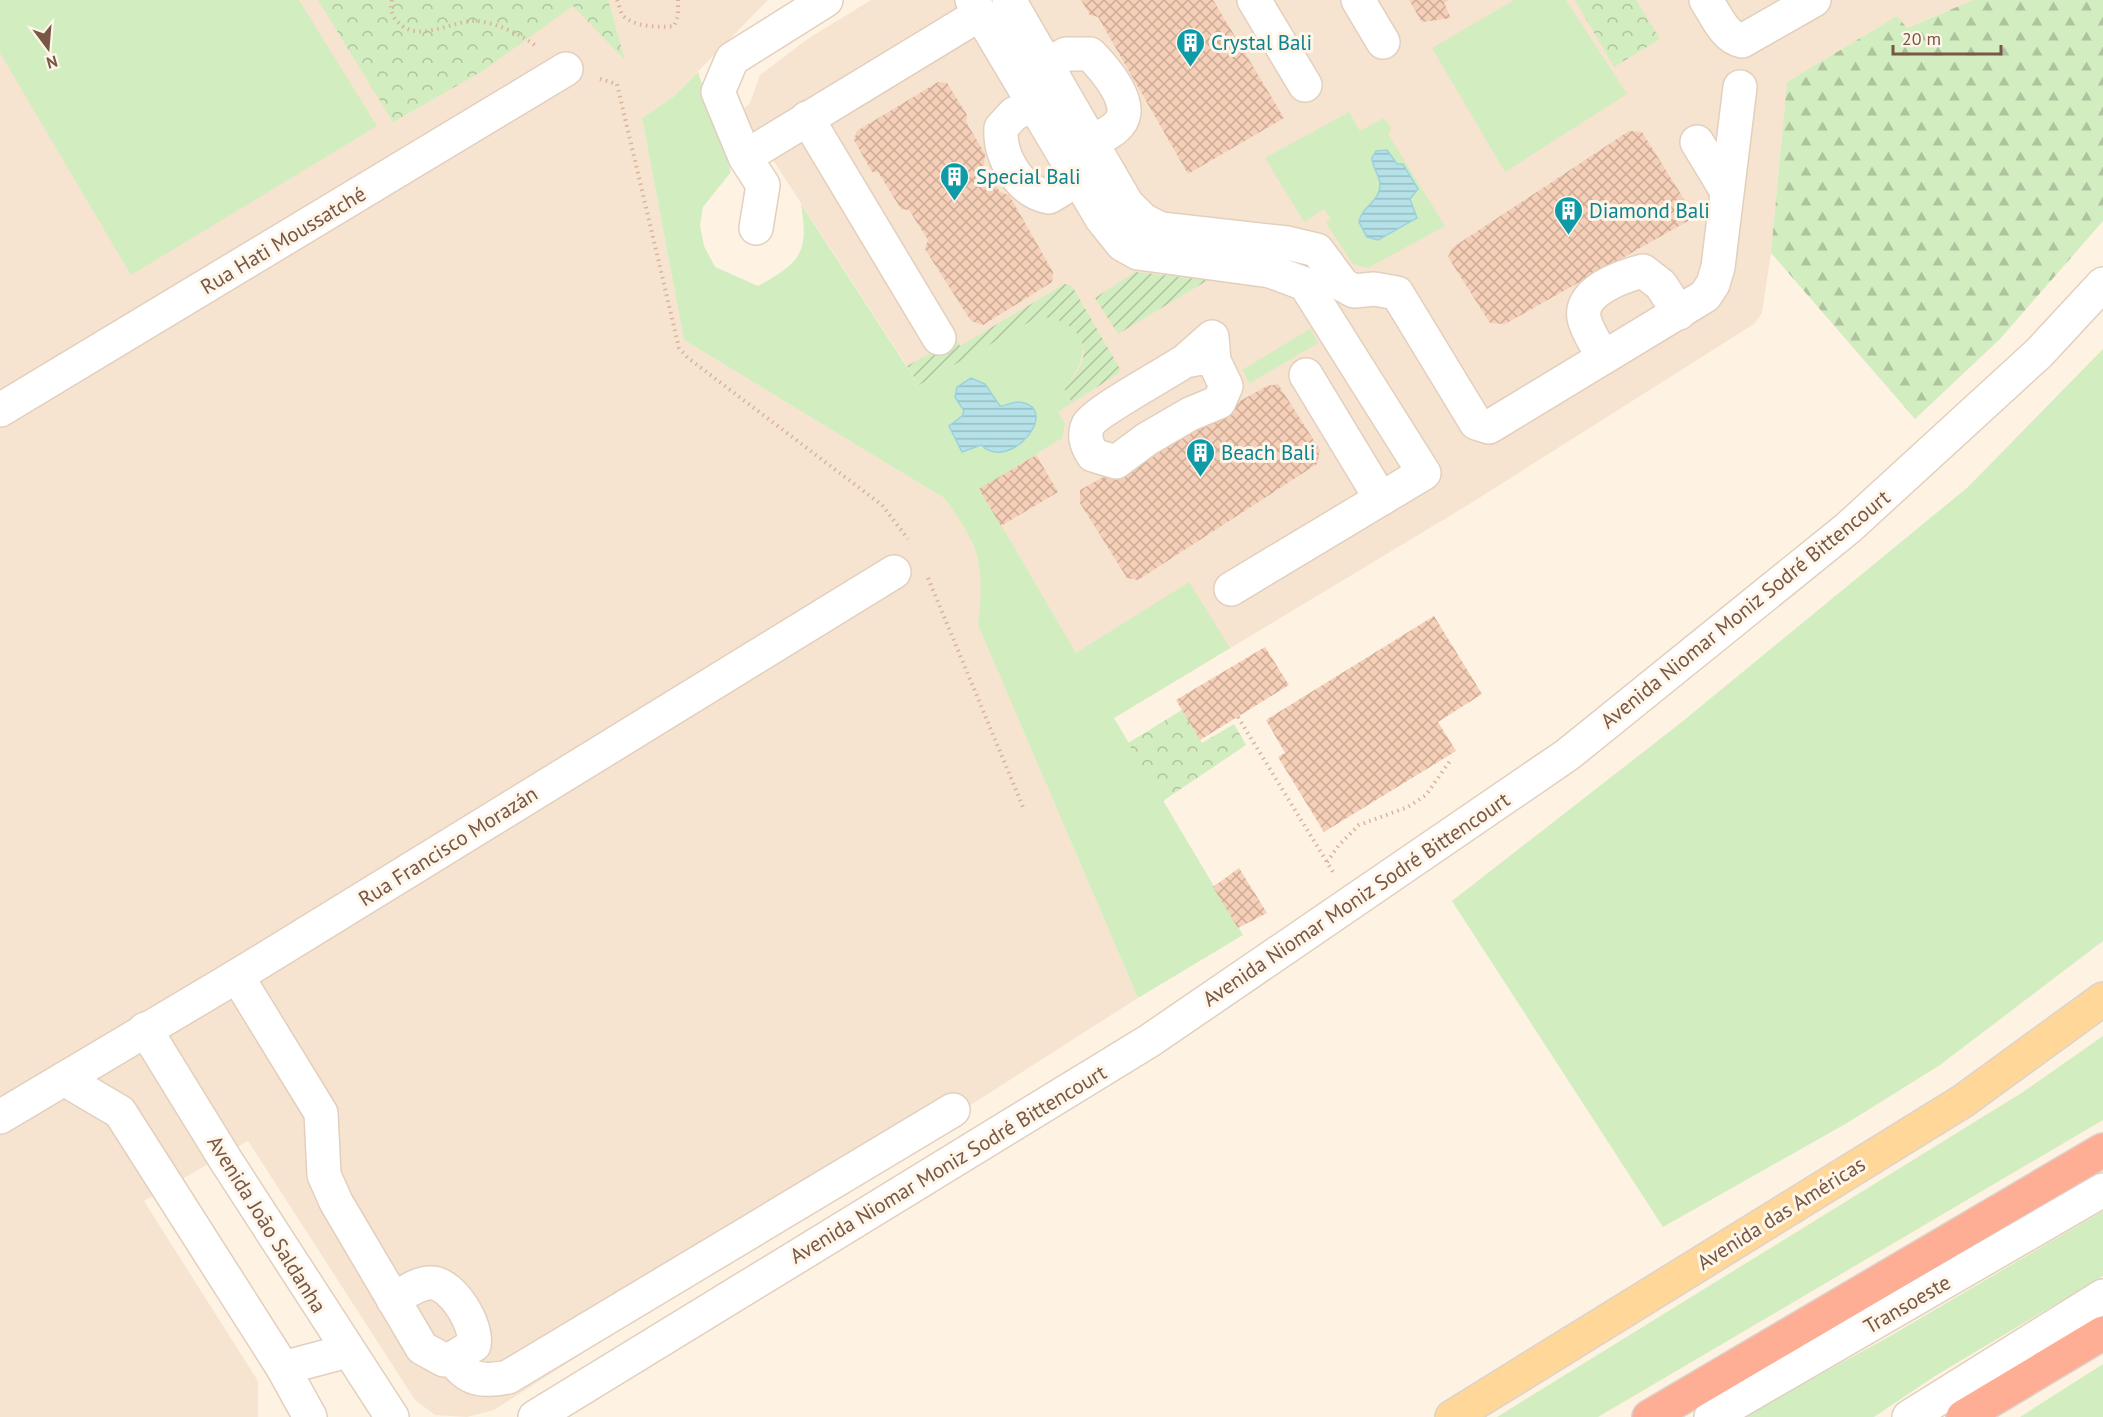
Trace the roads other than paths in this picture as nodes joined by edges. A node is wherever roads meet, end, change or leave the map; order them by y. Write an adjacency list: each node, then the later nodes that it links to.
1 (826, 0): 16 (street)
2 (1254, 0): 10 (street)
3 (1358, 0): 7 (street)
4 (1706, 0): 5 (street)
5 (1814, 0)
6 (987, 5): 8 (street); 12 (street); 13 (street)
7 (1383, 42)
8 (1047, 65): 14 (street); 14 (street)
9 (566, 69): 25 (street, Rua Hati Moussatché)
10 (1305, 85)
11 (1740, 87): 18 (street)
12 (1033, 105): 17 (street); 17 (street)
13 (807, 118): 16 (street); 22 (street)
14 (1091, 142): 23 (street)
15 (1697, 142): 18 (street)
16 (746, 157): 19 (street)
17 (1077, 180): 26 (street)
18 (1726, 190): 21 (street)
19 (756, 228)
20 (2103, 284): 45 (street, Avenida Niomar Moniz Sodré Bittencourt)
21 (1679, 313): 23 (street); 23 (street)
22 (939, 338)
23 (1603, 357)
24 (1306, 375): 26 (street)
25 (0, 410)
26 (1381, 499): 28 (street)
27 (904, 560): 29 (street, Rua Francisco Morazán)
28 (1231, 589)
29 (237, 976): 31 (street, Rua Francisco Morazán); 38 (street)
30 (2103, 999): 46 (main road, Avenida das Américas)
31 (146, 1029): 32 (street, Rua Francisco Morazán); 40 (street, Avenida João Saldanha)
32 (64, 1078): 34 (street, Rua Francisco Morazán); 42 (street)
33 (953, 1110): 41 (street)
34 (0, 1117)
35 (2103, 1150): 47 (highway)
36 (2103, 1190): 48 (street, Transoeste)
37 (2103, 1296): 49 (street)
38 (393, 1300): 41 (street); 41 (street)
39 (2103, 1334): 50 (highway)
40 (347, 1351): 42 (street); 44 (street, Avenida João Saldanha)
41 (453, 1358)
42 (283, 1368): 43 (street)
43 (303, 1412)
44 (392, 1417)
45 (535, 1417)
46 (1452, 1417)
47 (1649, 1417)
48 (1712, 1417)
49 (1909, 1417)
50 (1963, 1417)

